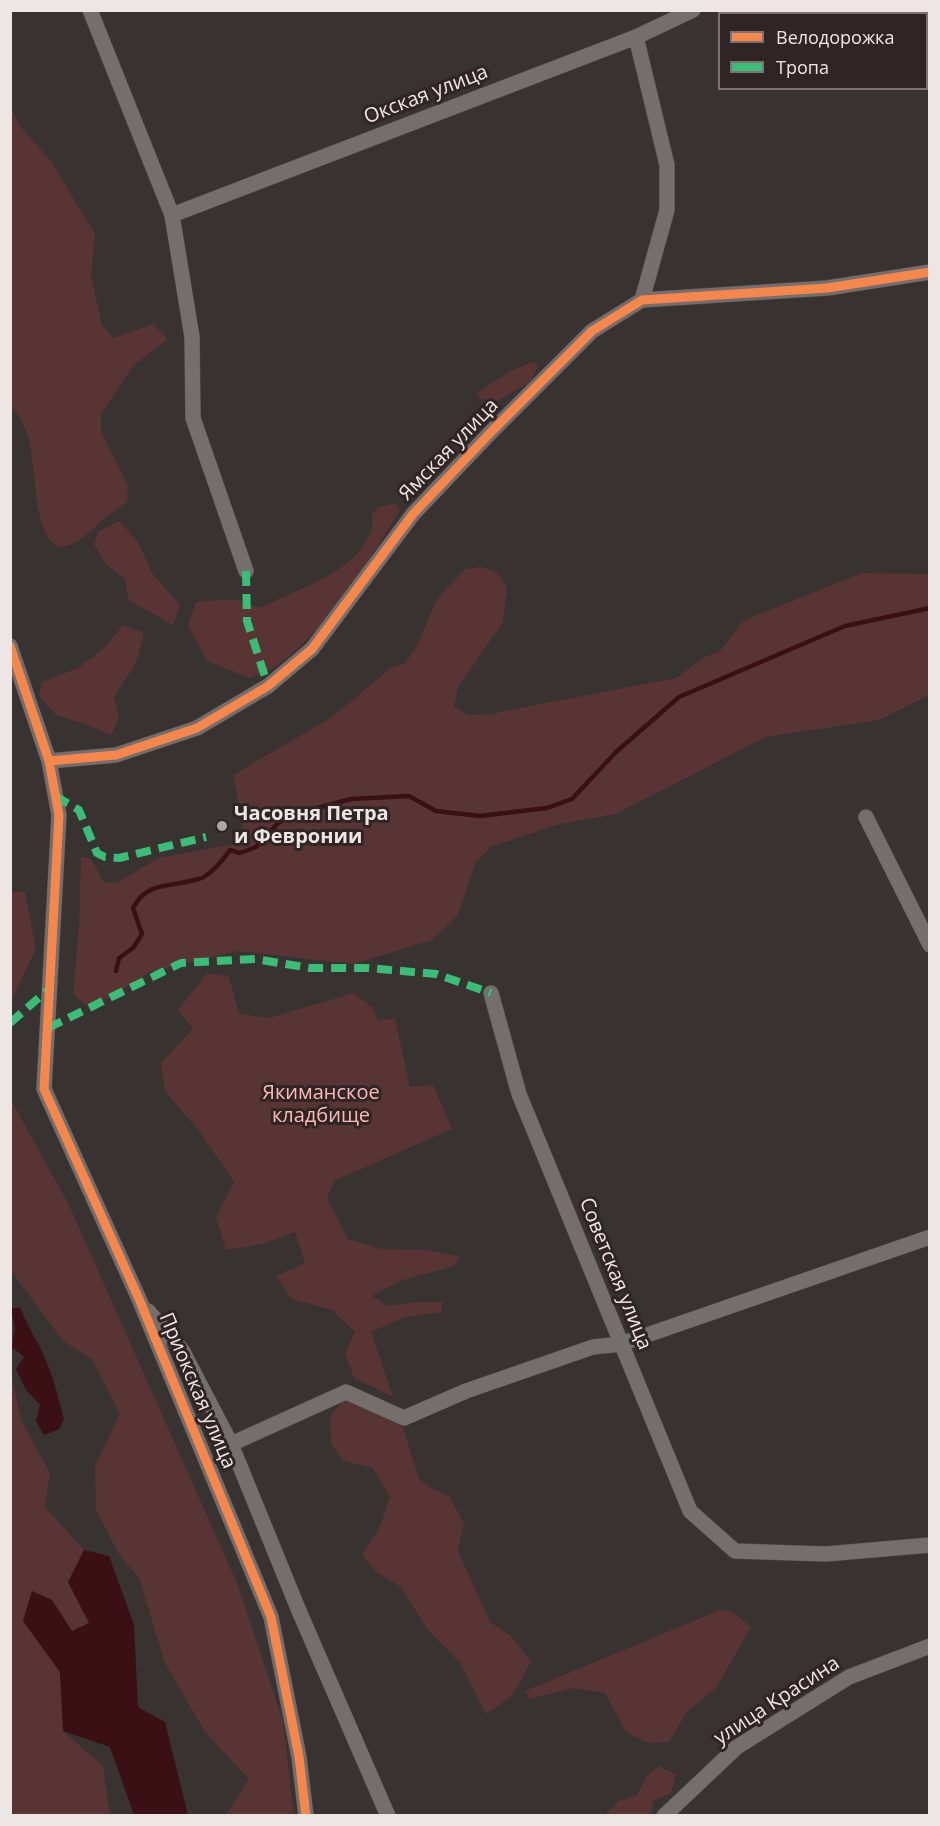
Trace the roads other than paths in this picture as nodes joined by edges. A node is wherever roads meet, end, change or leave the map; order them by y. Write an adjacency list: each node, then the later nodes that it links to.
1 (90, 10): 4 (street)
2 (693, 10): 3 (street, Окская улица)
3 (636, 37): 4 (street, Окская улица); 6 (street)
4 (172, 215): 7 (street)
5 (930, 272): 6 (street, Ямская улица)
6 (642, 300): 9 (street, Ямская улица)
7 (246, 571)
8 (10, 646): 9 (street, Приокская улица)
9 (49, 760): 14 (street, Приокская улица)
10 (866, 817): 11 (street)
11 (930, 945)
12 (491, 993): 15 (street, Советская улица)
13 (930, 1237): 15 (street)
14 (139, 1299): 16 (street); 19 (street, Приокская улица)
15 (621, 1344): 16 (street); 17 (street, Советская улица)
16 (231, 1444): 20 (street)
17 (930, 1545)
18 (930, 1646): 21 (street, улица Красина)
19 (306, 1815)
20 (388, 1815)
21 (664, 1815)

